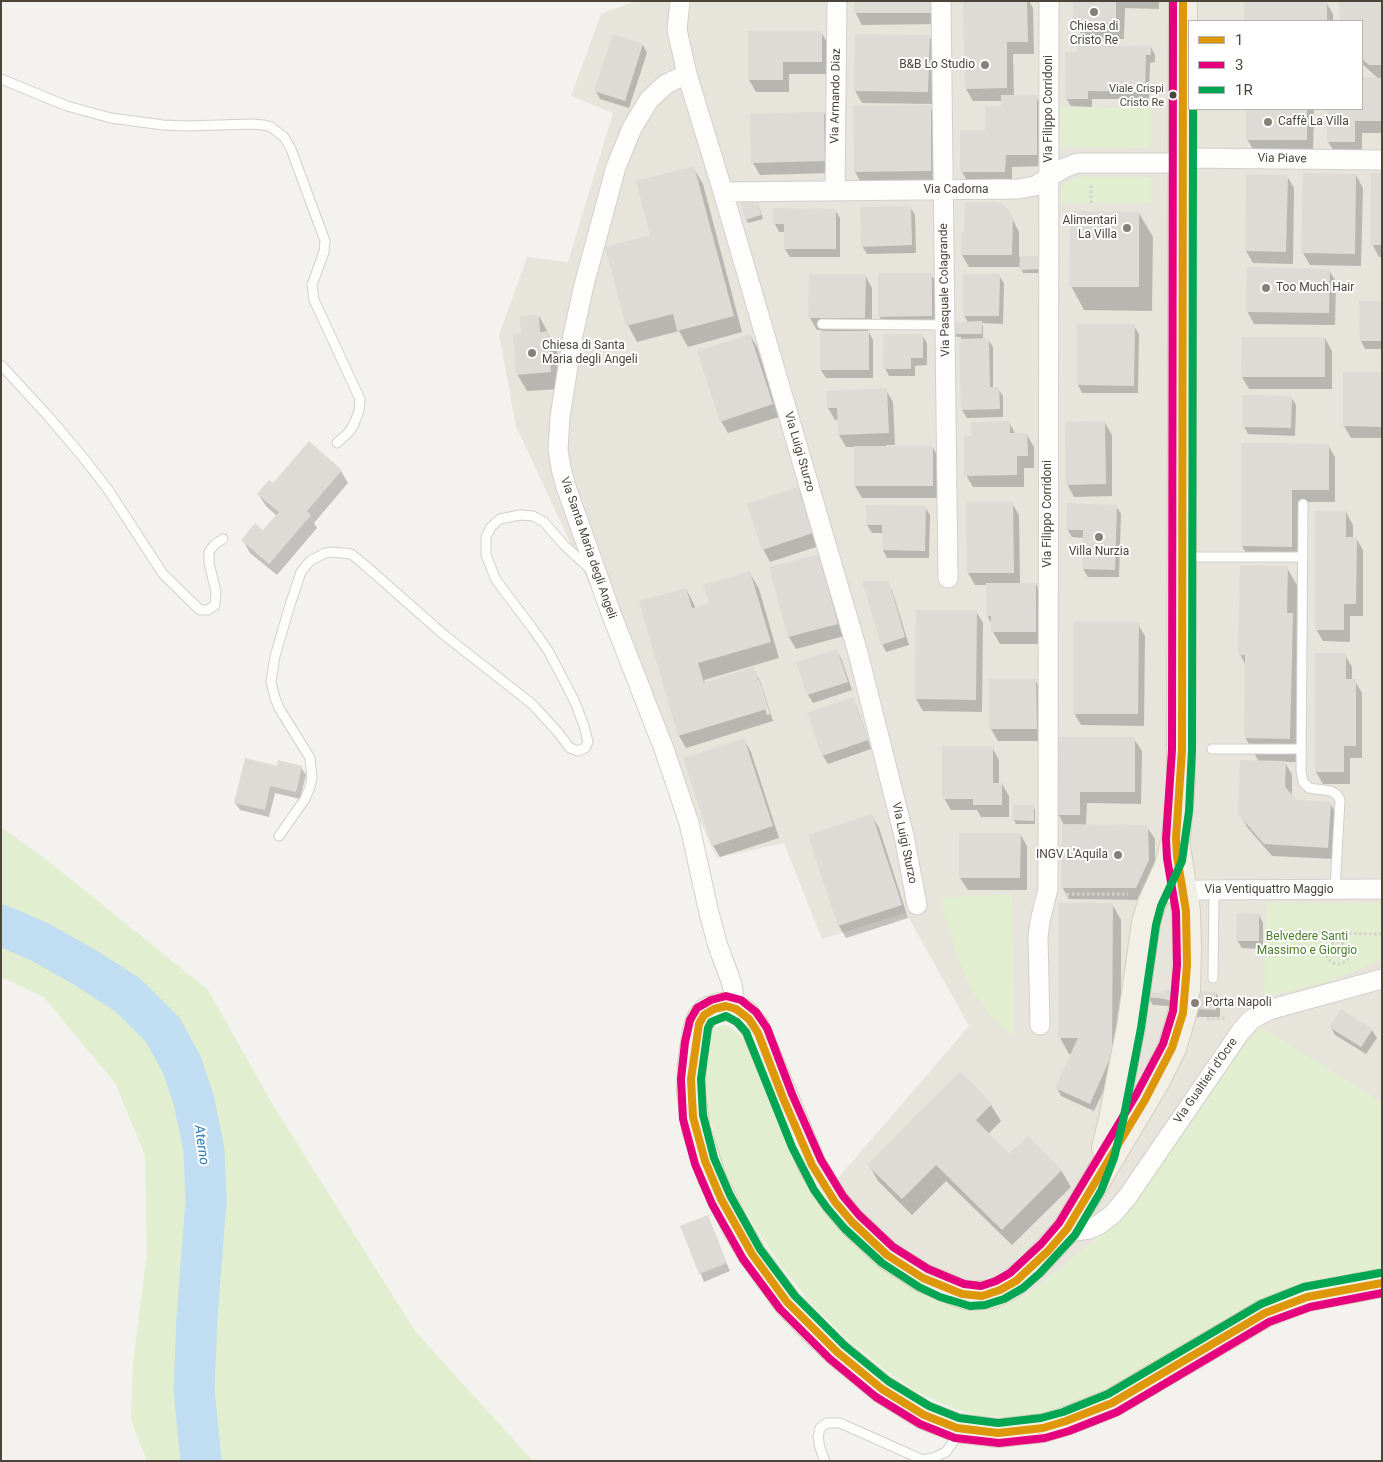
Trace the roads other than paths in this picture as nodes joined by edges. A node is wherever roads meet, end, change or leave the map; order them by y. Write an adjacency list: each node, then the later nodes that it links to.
1 (680, 1): 6 (street, Via Luigi Sturzo)
2 (837, 1): 13 (street, Via Armando Diaz)
3 (941, 1): 12 (street, Via Pasquale Colagrande)
4 (1050, 1): 11 (street, Via Filippo Corridoni)
5 (1183, 1): 7 (main road)
6 (687, 74): 14 (street, Via Luigi Sturzo); 23 (street, Via Santa Maria degli Angeli)
7 (1186, 74): 10 (main road)
8 (1, 79): 18 (lane)
9 (1382, 160): 10 (street, Via Piave)
10 (1183, 161): 11 (street, Via Cadorna); 21 (main road)
11 (1049, 178): 12 (street, Via Cadorna); 38 (street, Via Filippo Corridoni)
12 (944, 190): 13 (street, Via Cadorna); 16 (street, Via Pasquale Colagrande)
13 (835, 191): 14 (street, Via Cadorna)
14 (723, 192): 34 (street, Via Luigi Sturzo)
15 (822, 324): 16 (lane)
16 (945, 325): 24 (street, Via Pasquale Colagrande)
17 (1, 365): 20 (lane)
18 (337, 443)
19 (1303, 504): 22 (lane)
20 (223, 540)
21 (1182, 557): 22 (lane); 28 (main road)
22 (1303, 557): 26 (lane)
23 (597, 575): 27 (lane); 37 (street, Via Santa Maria degli Angeli)
24 (948, 578)
25 (1212, 749): 26 (lane)
26 (1301, 749): 31 (lane)
27 (279, 836)
28 (1176, 838): 32 (main road); 33 (main road)
29 (1382, 889): 31 (street, Via Ventiquattro Maggio)
30 (1214, 890): 31 (street, Via Ventiquattro Maggio); 32 (street, Via Ventiquattro Maggio); 35 (lane)
31 (1335, 890)
32 (1183, 892): 33 (street, Via Ventiquattro Maggio); 39 (main road)
33 (1156, 894): 39 (main road)
34 (917, 905)
35 (1213, 978)
36 (1382, 979): 40 (street, Via Gualtieri d'Ocre)
37 (732, 1007): 40 (main road); 42 (main road)
38 (1040, 1025)
39 (1092, 1187): 40 (main road)
40 (1067, 1229)
41 (1382, 1283): 42 (main road)
42 (957, 1428): 43 (lane)
43 (825, 1461)

